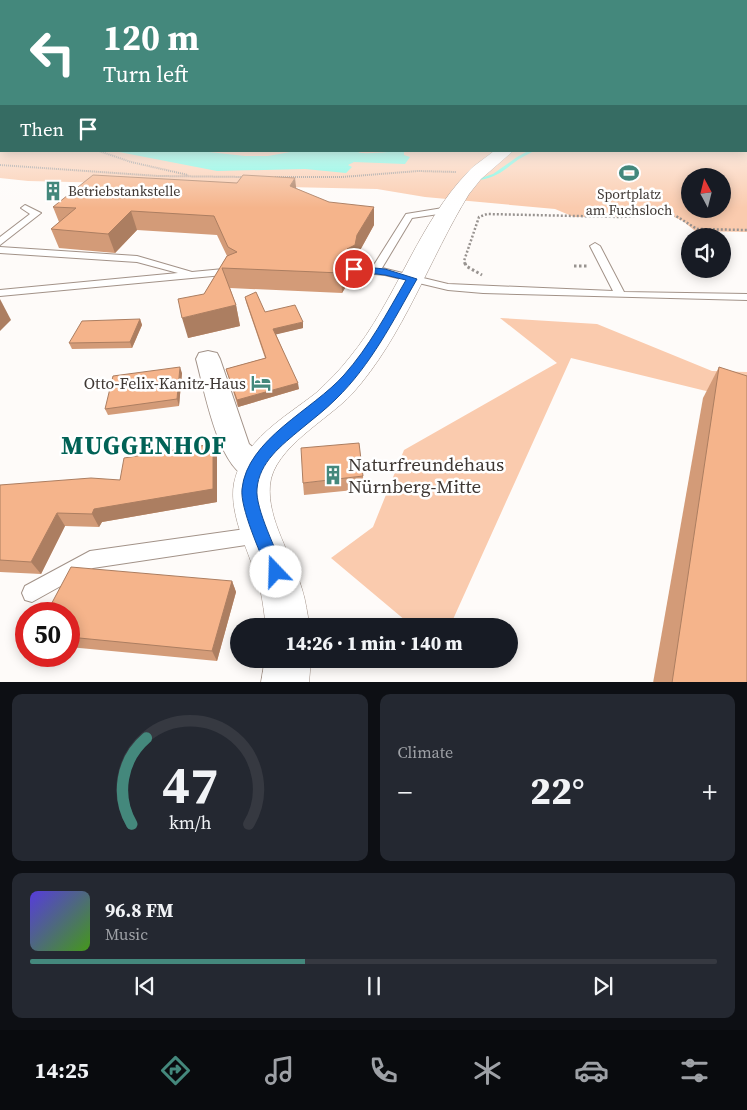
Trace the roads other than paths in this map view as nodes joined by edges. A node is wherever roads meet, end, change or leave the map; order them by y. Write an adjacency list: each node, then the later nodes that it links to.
1 (492, 156): 3 (main road)
2 (25, 208): 4 (lane)
3 (450, 210): 9 (lane); 11 (main road)
4 (0, 242)
5 (595, 246): 13 (lane)
6 (0, 250): 10 (lane)
7 (354, 269): 9 (lane)
8 (234, 271): 10 (lane)
9 (374, 271): 11 (lane)
10 (194, 274): 12 (lane)
11 (412, 279): 13 (lane); 16 (main road)
12 (0, 293)
13 (620, 295): 14 (lane)
14 (747, 297)
15 (208, 359): 16 (street)
16 (256, 467): 17 (main road)
17 (262, 535): 18 (lane); 19 (main road)
18 (32, 593)
19 (287, 618)
20 (287, 668): 21 (main road)
21 (285, 682)

